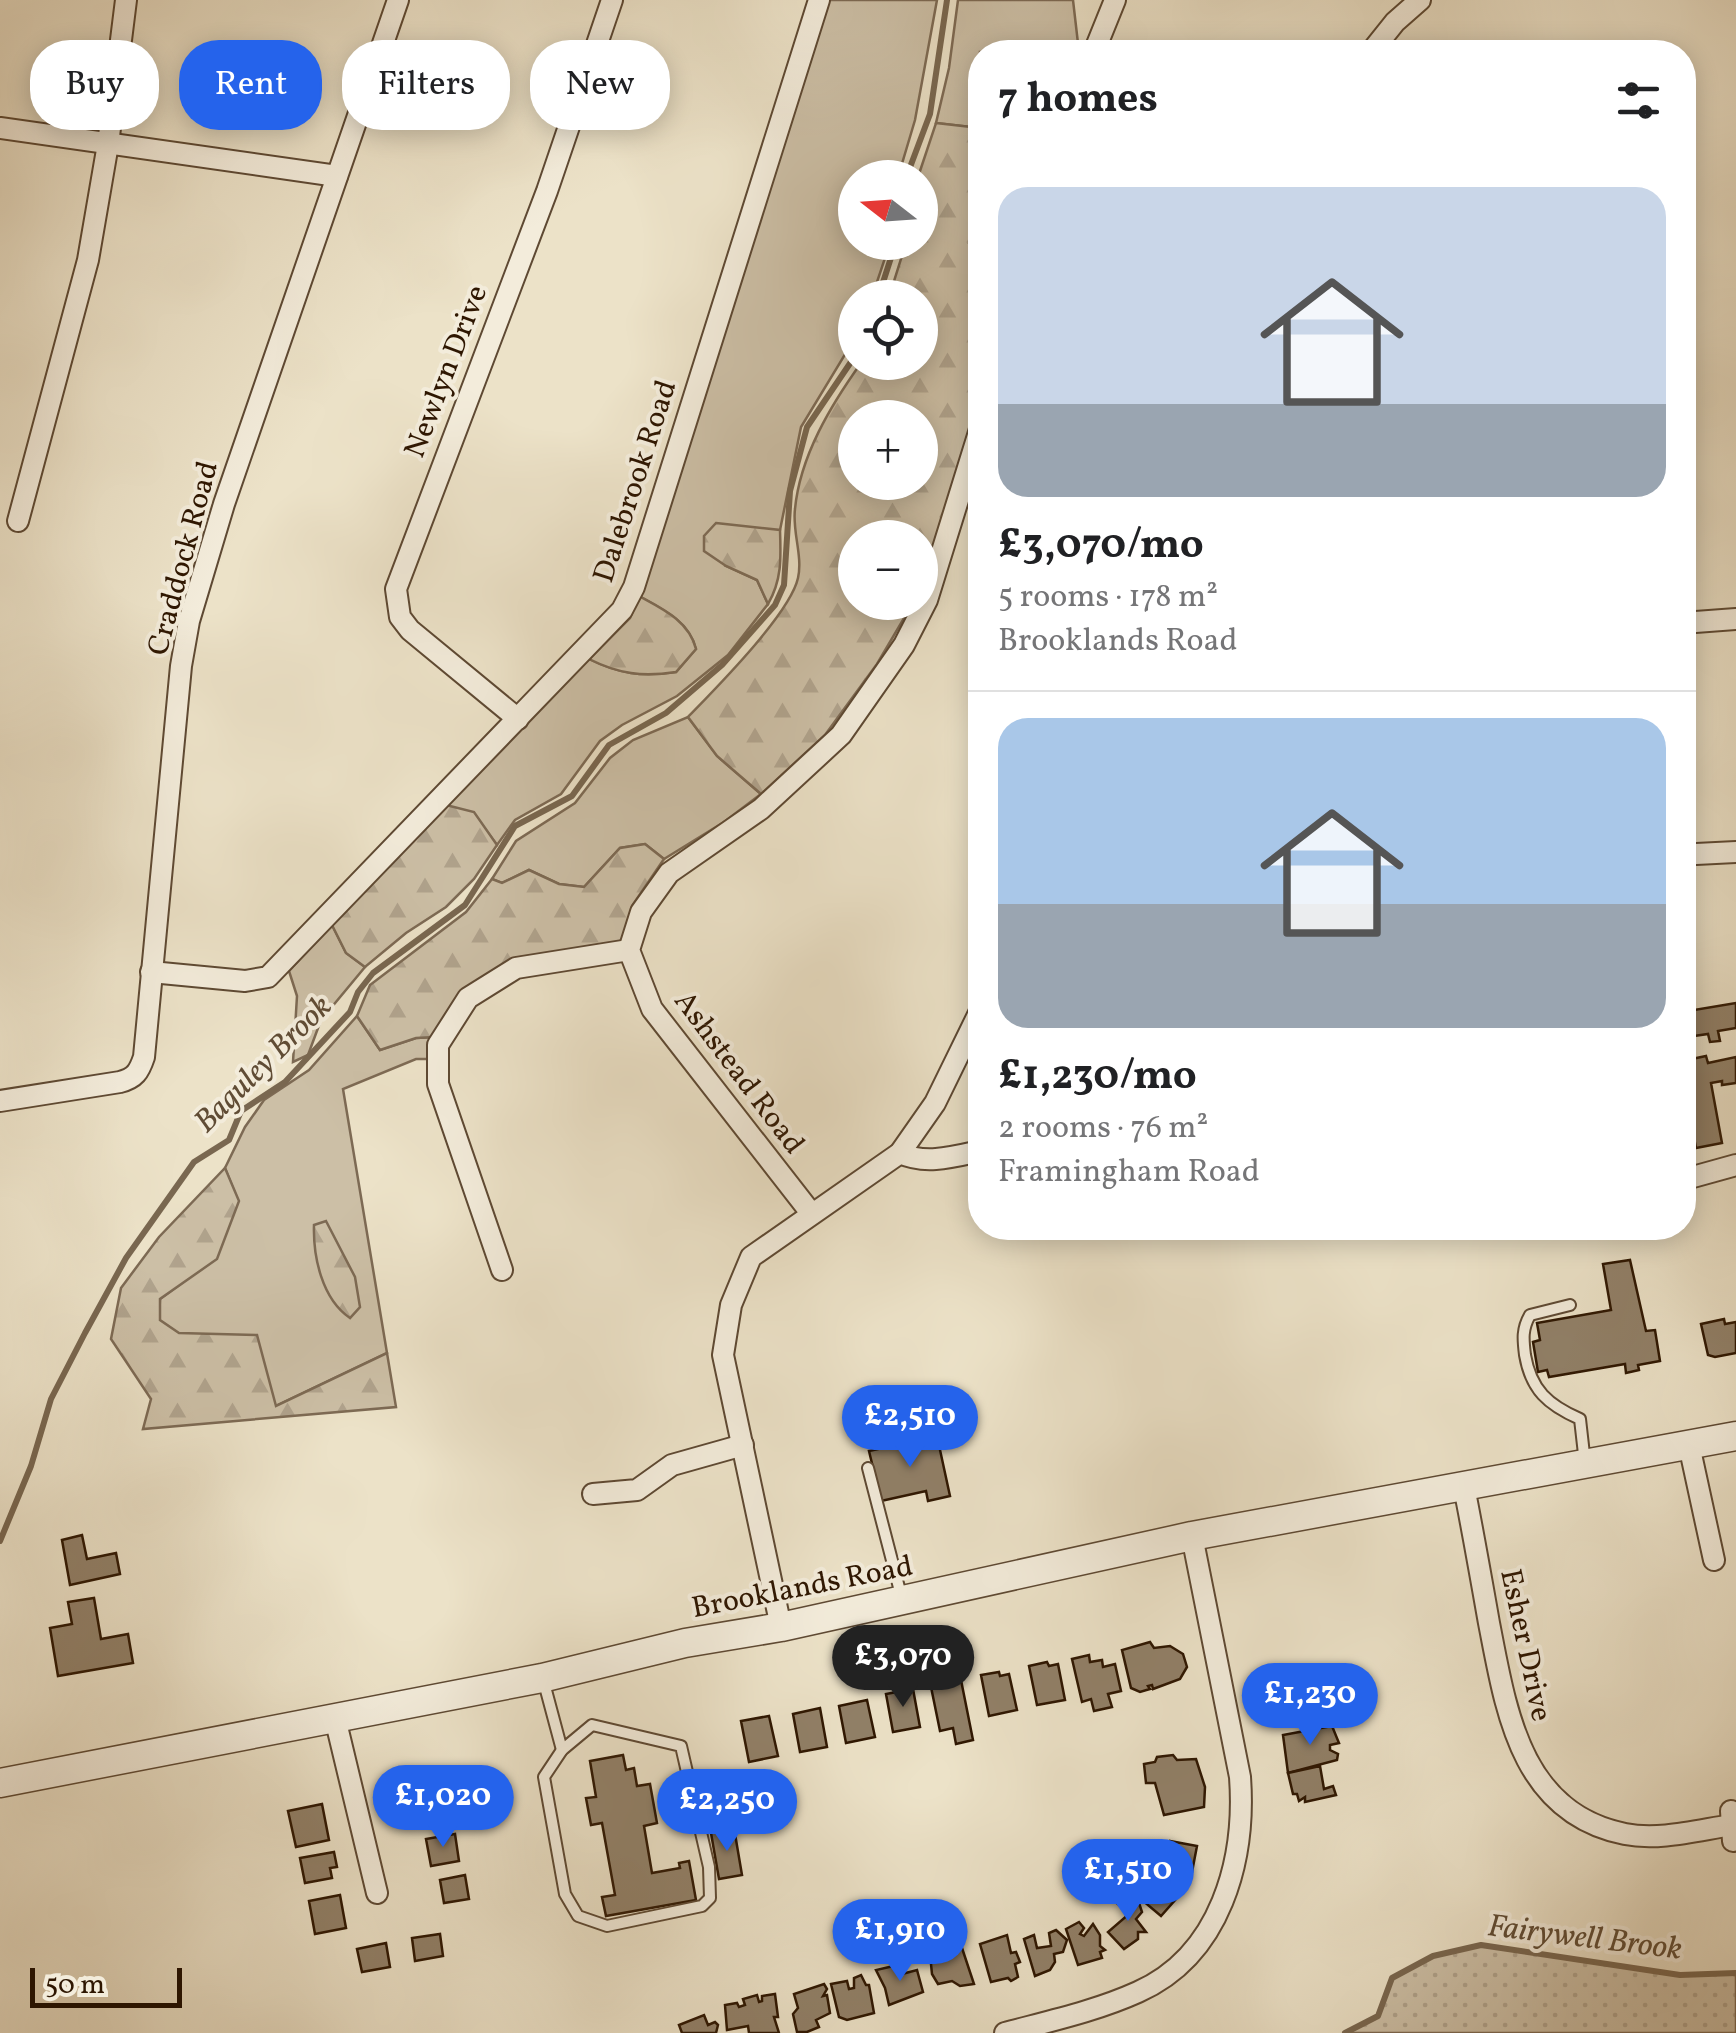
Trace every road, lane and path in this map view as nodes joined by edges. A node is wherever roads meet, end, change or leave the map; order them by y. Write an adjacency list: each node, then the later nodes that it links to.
1 (126, 0): 10 (street)
2 (398, 0): 11 (street, Craddock Road)
3 (612, 0): 16 (street, Newlyn Drive)
4 (819, 0): 16 (street, Dalebrook Road)
5 (1115, 0): 7 (street)
6 (1420, 0): 8 (street)
7 (1099, 40)
8 (1381, 40)
9 (0, 128): 10 (street)
10 (108, 144): 11 (street); 13 (street)
11 (337, 176): 20 (street, Craddock Road)
12 (968, 468): 19 (street)
13 (18, 521)
14 (1736, 619): 15 (street)
15 (1696, 622)
16 (518, 719): 20 (street, Dalebrook Road)
17 (1736, 852): 18 (street)
18 (1696, 854)
19 (628, 950): 27 (street, Ashstead Road); 28 (street)
20 (151, 972): 22 (street, Craddock Road)
21 (968, 1036): 23 (street)
22 (0, 1101)
23 (900, 1153): 24 (street); 27 (street)
24 (968, 1153)
25 (1736, 1165): 26 (street)
26 (1696, 1176)
27 (811, 1214): 32 (street)
28 (502, 1270)
29 (1570, 1304): 33 (lane)
30 (1736, 1436): 31 (street, Brooklands Road)
31 (1689, 1444): 33 (street, Brooklands Road); 38 (street)
32 (743, 1445): 36 (street); 40 (street)
33 (1585, 1464): 35 (street, Brooklands Road)
34 (868, 1468): 39 (lane)
35 (1464, 1487): 37 (street, Brooklands Road); 45 (street, Esher Drive)
36 (593, 1494)
37 (1192, 1536): 39 (street, Brooklands Road); 47 (street)
38 (1714, 1560)
39 (903, 1600): 40 (street, Brooklands Road)
40 (781, 1627): 41 (street, Brooklands Road)
41 (542, 1678): 42 (street, Brooklands Road); 43 (lane)
42 (335, 1718): 44 (street, Brooklands Road); 46 (street)
43 (562, 1750): 43 (lane)
44 (0, 1783)
45 (1732, 1826)
46 (378, 1893)
47 (1006, 2033)

